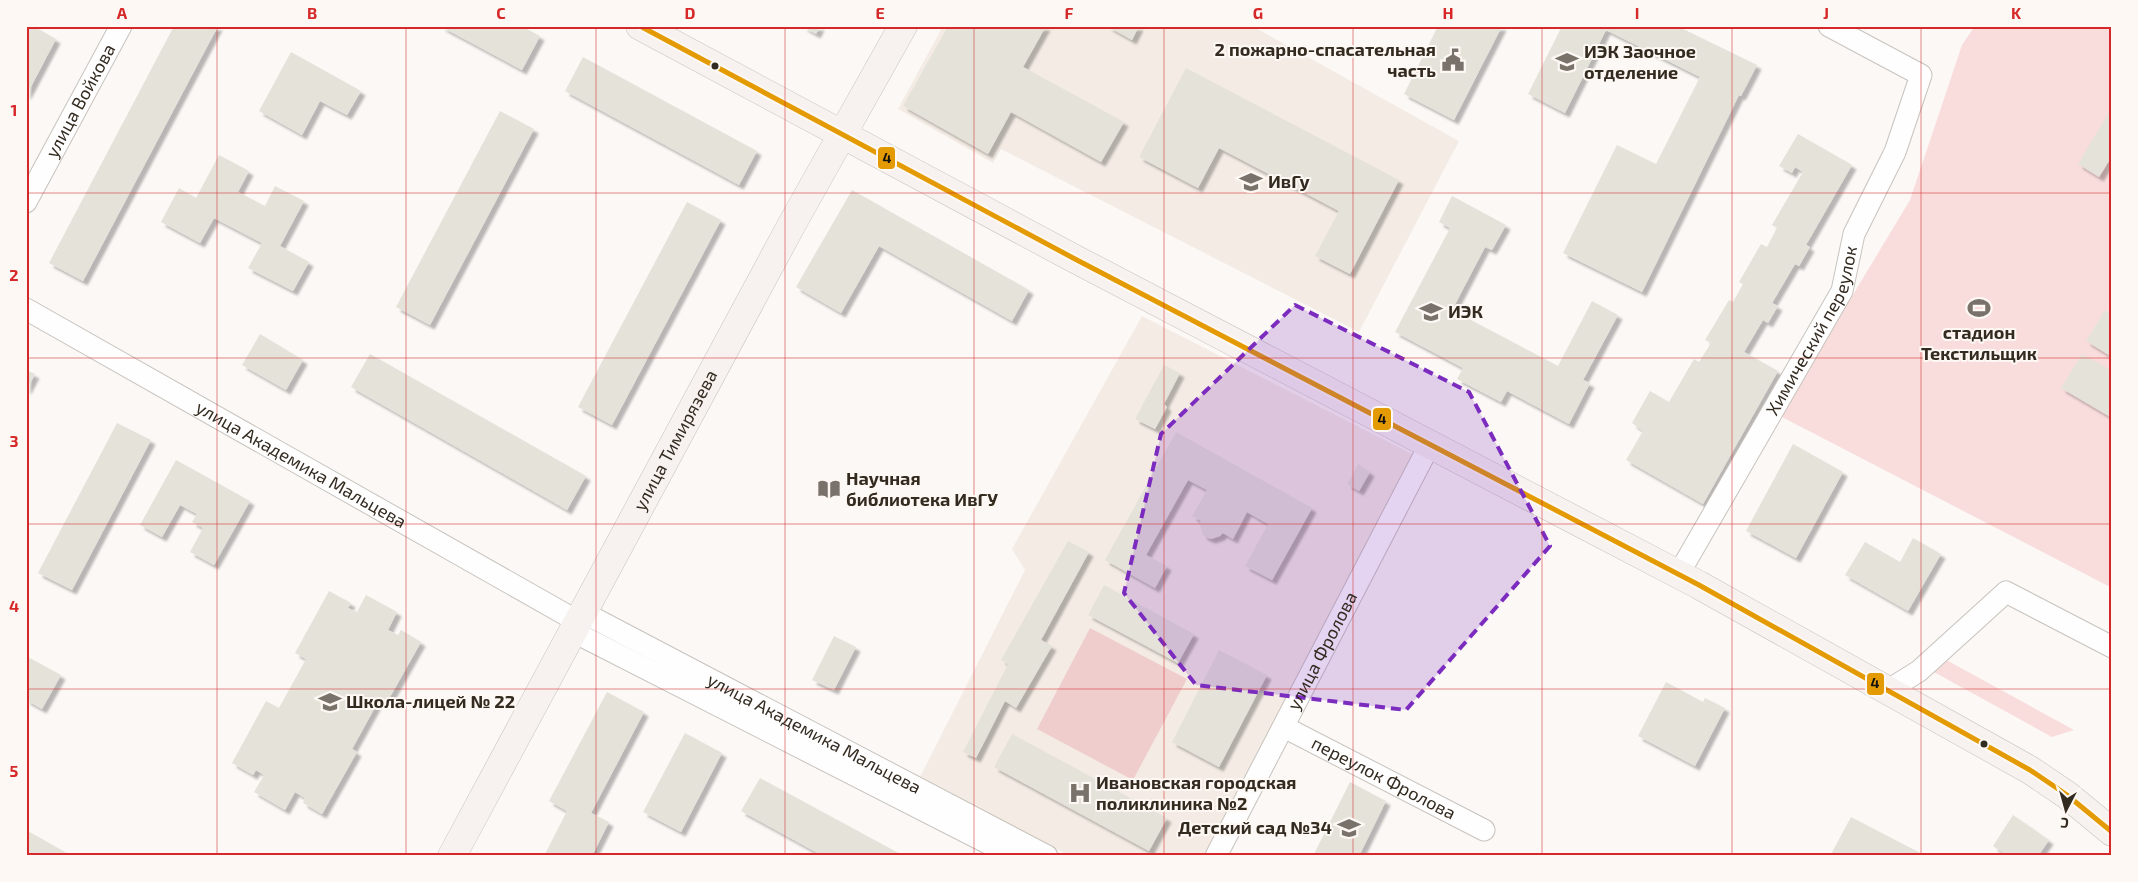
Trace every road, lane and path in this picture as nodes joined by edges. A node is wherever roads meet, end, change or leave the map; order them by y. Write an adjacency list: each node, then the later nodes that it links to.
1 (121, 26): 6 (street, улица Войкова)
2 (640, 26): 5 (main road)
3 (903, 26): 5 (main road, улица Тимирязева)
4 (1829, 26): 9 (street, Химический переулок)
5 (843, 136): 8 (main road); 10 (main road, улица Тимирязева)
6 (26, 202)
7 (26, 309): 10 (street, улица Академика Мальцева)
8 (1430, 446): 9 (main road); 13 (street, улица Фролова)
9 (1678, 575): 12 (main road)
10 (577, 621): 14 (street, улица Академика Мальцева); 17 (main road, улица Тимирязева)
11 (2112, 647): 12 (street)
12 (1887, 691): 16 (main road)
13 (1284, 727): 15 (street, переулок Фролова); 20 (street, улица Фролова)
14 (920, 799): 18 (street); 19 (street, улица Академика Мальцева)
15 (1484, 830)
16 (2112, 832)
17 (452, 856)
18 (1012, 856)
19 (1048, 856)
20 (1216, 856)

